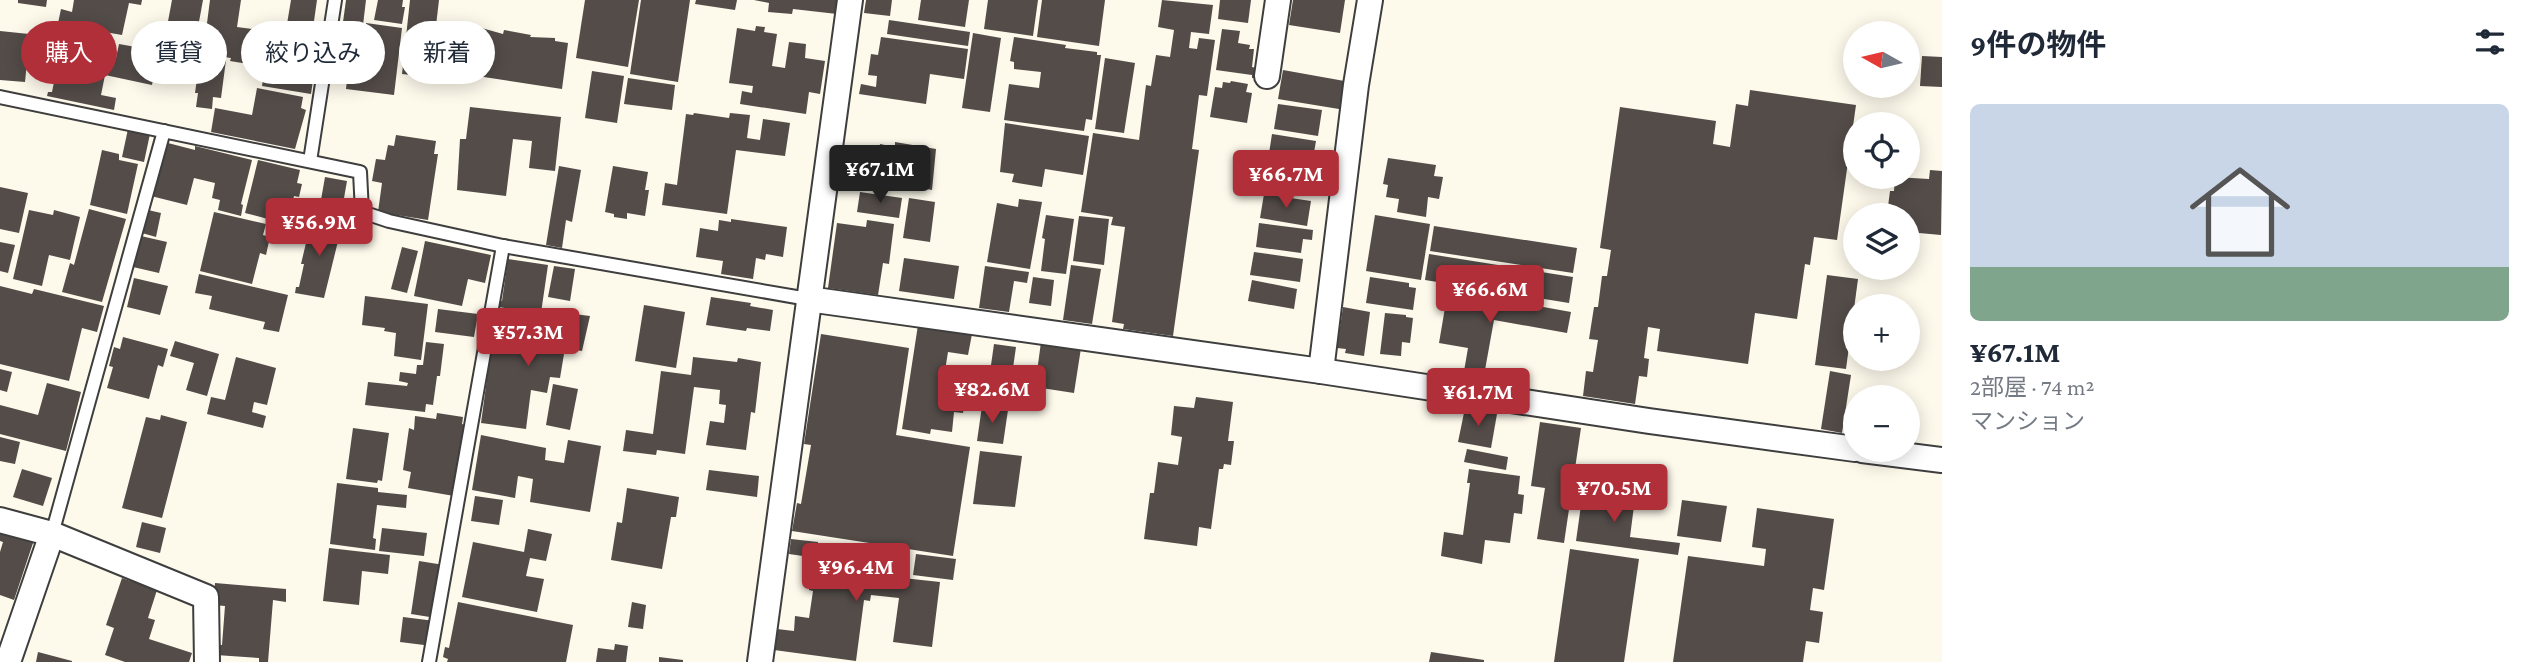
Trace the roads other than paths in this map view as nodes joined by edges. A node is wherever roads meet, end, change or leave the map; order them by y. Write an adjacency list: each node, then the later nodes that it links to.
1 (335, 0): 8 (lane)
2 (850, 0): 10 (street)
3 (1279, 0): 5 (street)
4 (1370, 0): 11 (street)
5 (1267, 76)
6 (0, 97): 7 (lane)
7 (164, 131): 8 (lane); 16 (lane)
8 (310, 161): 9 (lane)
9 (503, 246): 10 (lane); 19 (lane)
10 (808, 299): 11 (street); 20 (street)
11 (1321, 371): 12 (street)
12 (1843, 447)
13 (1920, 457): 14 (street)
14 (1942, 460)
15 (0, 520): 16 (street)
16 (52, 534): 17 (street); 18 (street)
17 (8, 662)
18 (207, 662)
19 (429, 662)
20 (760, 662)

